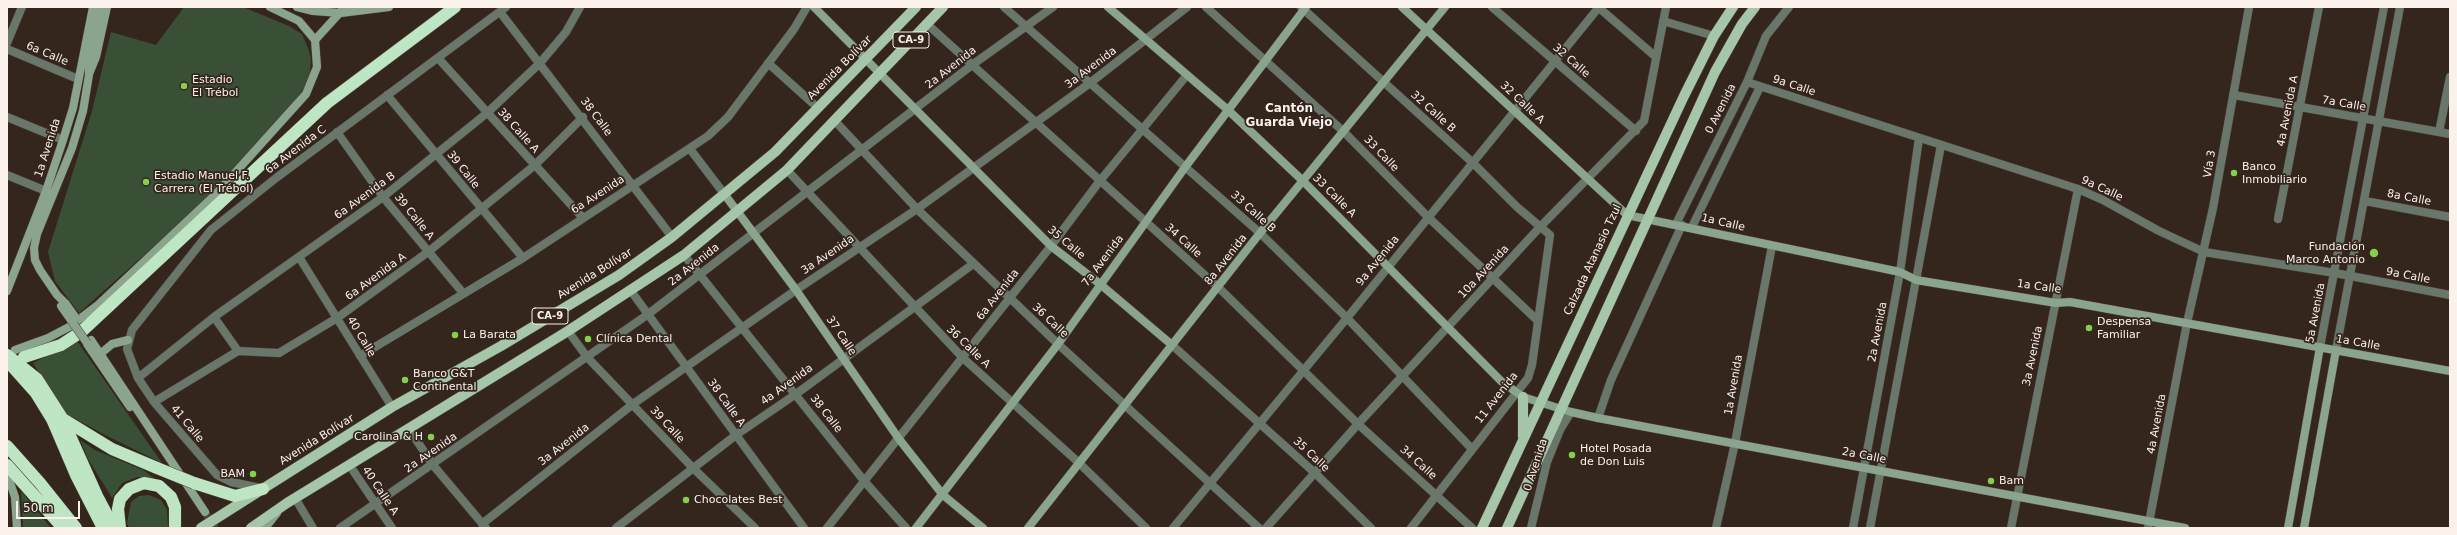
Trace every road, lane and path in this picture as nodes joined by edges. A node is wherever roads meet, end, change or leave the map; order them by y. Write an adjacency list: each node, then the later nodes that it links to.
1 (22, 7): 41 (street)
2 (93, 7): 55 (street, 1a Avenida)
3 (100, 7): 52 (street)
4 (107, 7): 52 (street)
5 (270, 7): 39 (street)
6 (298, 7): 32 (street)
7 (389, 7): 32 (street)
8 (455, 7): 160 (highway)
9 (580, 7): 47 (street, 6a Avenida B)
10 (807, 7): 49 (street, 6a Avenida)
11 (814, 7): 45 (street, 35 Calle)
12 (943, 7): 35 (main road, CA-9)
13 (1004, 7): 36 (street, 33 Calle B)
14 (1053, 7): 36 (street, 2a Avenida)
15 (1108, 7): 40 (street, 33 Calle A)
16 (1186, 7): 40 (street, 3a Avenida)
17 (1206, 7): 48 (street, 33 Calle)
18 (1402, 7): 37 (street, 32 Calle A)
19 (1445, 7): 37 (street, 8a Avenida)
20 (1492, 7): 46 (street, 32 Calle)
21 (1598, 7): 43 (street); 46 (street, 9a Avenida)
22 (1666, 7): 34 (street, 10a Avenida)
23 (1733, 7): 38 (main road, Calzada Atanasio Tzul)
24 (1755, 7): 109 (main road)
25 (1789, 7): 56 (street, 0 Avenida)
26 (2249, 7): 61 (street, Vía 3)
27 (2319, 7): 62 (street, 4a Avenida A)
28 (2384, 7): 70 (street, 5a Avenida)
29 (2400, 7): 72 (street)
30 (913, 8): 45 (main road, Avenida Bolívar / CA-9)
31 (1304, 8): 48 (street, 7a Avenida); 58 (street, 32 Calle B)
32 (343, 10): 39 (street)
33 (503, 10): 44 (street, 6a Avenida C); 47 (street, 38 Calle)
34 (1663, 21): 38 (street); 43 (street, 10a Avenida)
35 (927, 24): 50 (street, 34 Calle); 51 (main road, CA-9)
36 (1027, 26): 50 (street, 2a Avenida); 57 (street, 33 Calle B)
37 (1427, 30): 58 (street, 8a Avenida); 66 (street, 32 Calle A)
38 (1714, 36): 105 (main road, Calzada Atanasio Tzul)
39 (315, 40): 160 (street)
40 (1145, 40): 53 (street, 33 Calle A); 57 (street, 3a Avenida)
41 (7, 43)
42 (7, 49): 55 (street, 6a Calle)
43 (1656, 57): 75 (street, 10a Avenida)
44 (438, 58): 60 (street, 6a Avenida C); 67 (street, 38 Calle A)
45 (866, 60): 51 (street, 35 Calle); 63 (main road, Avenida Bolívar / CA-9)
46 (1555, 61): 66 (street, 9a Avenida); 75 (street, 32 Calle)
47 (540, 62): 67 (street, 6a Avenida B); 69 (street, 38 Calle)
48 (1265, 62): 65 (street, 7a Avenida); 77 (street, 33 Calle)
49 (768, 63): 63 (street); 83 (street, 6a Avenida)
50 (972, 65): 64 (street, 2a Avenida); 73 (street, 34 Calle)
51 (880, 74): 64 (street, 35 Calle); 71 (main road, CA-9)
52 (89, 75): 161 (street, bridge)
53 (1187, 75): 65 (street, 33 Calle A); 74 (street, 6a Avenida)
54 (2450, 77): 78 (street)
55 (78, 79): 81 (street, 1a Avenida)
56 (1747, 82): 59 (street, 9a Calle); 112 (street, 0 Avenida)
57 (1090, 83): 73 (street, 3a Avenida); 74 (street, 33 Calle B)
58 (1385, 83): 77 (street, 8a Avenida); 86 (street, 32 Calle B)
59 (1760, 87): 80 (street, 9a Calle); 114 (street)
60 (387, 95): 76 (street, 6a Avenida C); 85 (street, 39 Calle)
61 (2234, 95): 62 (street, 7a Calle); 123 (street, Vía 3)
62 (2300, 107): 70 (street, 7a Calle); 110 (street, 4a Avenida A)
63 (818, 108): 99 (main road, Avenida Bolívar / CA-9)
64 (916, 110): 84 (street, 2a Avenida); 89 (street, 35 Calle)
65 (1228, 110): 88 (street, 7a Avenida); 94 (street, 33 Calle A)
66 (1515, 111): 86 (street, 9a Avenida); 92 (street, 32 Calle A)
67 (487, 113): 85 (street, 6a Avenida B); 87 (street, 38 Calle A)
68 (7, 116): 81 (street)
69 (583, 117): 87 (street, 6a Avenida A); 95 (street, 38 Calle)
70 (2362, 118): 72 (street, 7a Calle); 130 (street, 5a Avenida)
71 (835, 121): 84 (street, 36 Calle); 90 (main road, CA-9)
72 (2378, 121): 78 (street, 7a Calle); 101 (street)
73 (1035, 123): 89 (street, 3a Avenida); 93 (street, 34 Calle)
74 (1142, 129): 88 (street, 33 Calle B); 93 (street, 6a Avenida)
75 (1636, 131): 92 (street, 10a Avenida)
76 (337, 132): 100 (street, 39 Calle A); 154 (street, 6a Avenida C)
77 (1344, 132): 94 (street, 8a Avenida); 108 (street, 33 Calle)
78 (2439, 132): 79 (street, 7a Calle)
79 (2450, 134)
80 (1920, 138): 82 (street, 9a Calle); 129 (street, 2a Avenida)
81 (63, 140): 97 (street, 1a Avenida)
82 (1941, 145): 96 (street, 9a Calle); 134 (street)
83 (690, 149): 95 (street, 6a Avenida); 99 (street, 37 Calle)
84 (862, 150): 98 (street, 2a Avenida); 104 (street, 36 Calle)
85 (436, 155): 100 (street, 6a Avenida B); 102 (street, 39 Calle)
86 (1473, 163): 108 (street, 9a Avenida); 113 (street, 32 Calle B)
87 (535, 165): 102 (street, 6a Avenida A); 107 (street, 38 Calle A)
88 (1186, 166): 111 (street, 7a Avenida); 116 (street, 33 Calle B)
89 (973, 168): 104 (street, 3a Avenida); 119 (street, 35 Calle)
90 (787, 170): 98 (street, 36 Calle A); 103 (main road, CA-9)
91 (7, 175): 97 (street)
92 (1589, 179): 105 (street, 32 Calle A); 113 (street, 10a Avenida)
93 (1099, 182): 111 (street, 34 Calle); 119 (street, 6a Avenida)
94 (1304, 182): 116 (street, 8a Avenida); 128 (street, 33 Calle A)
95 (632, 186): 107 (street, 6a Avenida); 118 (street, 38 Calle)
96 (2078, 189): 123 (street, 9a Calle); 143 (street, 3a Avenida)
97 (46, 191): 138 (street, 1a Avenida)
98 (807, 191): 115 (street, 2a Avenida); 121 (street, 36 Calle A)
99 (725, 195): 103 (street, 37 Calle); 118 (main road, Avenida Bolívar / CA-9)
100 (384, 197): 122 (street, 39 Calle A); 125 (street, 6a Avenida B)
101 (2364, 201): 106 (street, 8a Calle); 132 (street)
102 (481, 209): 122 (street, 6a Avenida A); 126 (street, 39 Calle)
103 (737, 210): 115 (street, 37 Calle); 124 (main road, CA-9)
104 (917, 210): 121 (street, 3a Avenida); 127 (street, 36 Calle)
105 (1627, 215): 109 (street, 1a Calle); 175 (main road, Calzada Atanasio Tzul)
106 (2450, 217)
107 (583, 218): 126 (street, 6a Avenida)
108 (1429, 218): 128 (street, 9a Avenida); 133 (street, 33 Calle)
109 (1647, 218): 112 (street, 1a Calle); 180 (main road)
110 (2278, 219)
111 (1146, 223): 135 (street, 7a Avenida); 136 (street, 34 Calle)
112 (1679, 224): 114 (street, 1a Calle); 183 (street, 0 Avenida)
113 (1540, 227): 117 (street, 32 Calle B); 133 (street, 10a Avenida)
114 (1692, 227): 120 (street, 1a Calle)
115 (753, 233): 131 (street, 2a Avenida); 137 (street, 37 Calle)
116 (1260, 233): 136 (street, 8a Avenida); 148 (street, 33 Calle B)
117 (1550, 234): 149 (street, 11 Avenida)
118 (672, 237): 179 (main road, Avenida Bolívar / CA-9)
119 (1051, 246): 135 (street, 35 Calle); 142 (street, 6a Avenida)
120 (1772, 246): 129 (street, 1a Calle); 190 (street, 1a Avenida)
121 (860, 247): 137 (street, 3a Avenida); 144 (street, 36 Calle A)
122 (428, 252): 140 (street, 39 Calle A); 147 (street, 6a Avenida A)
123 (2204, 252): 130 (street, 9a Calle); 150 (street, Vía 3)
124 (684, 256): 131 (street, 38 Calle); 139 (main road, CA-9)
125 (299, 257): 146 (street, 6a Avenida B); 147 (street, 40 Calle)
126 (523, 258): 140 (street, 6a Avenida)
127 (973, 264): 142 (street, 36 Calle); 144 (street, 4a Avenida)
128 (1388, 266): 148 (street, 9a Avenida); 151 (street, 33 Calle A)
129 (1900, 272): 134 (street, 1a Calle); 199 (street, 2a Avenida)
130 (2335, 273): 132 (street, 9a Calle); 157 (street, 5a Avenida)
131 (700, 276): 145 (street, 2a Avenida); 152 (street, 38 Calle)
132 (2351, 276): 141 (street, 9a Calle); 158 (street)
133 (1494, 277): 149 (street, 33 Calle); 151 (street, 10a Avenida)
134 (1916, 280): 143 (street, 1a Calle); 200 (street)
135 (1100, 284): 155 (street, 7a Avenida); 156 (street, 35 Calle)
136 (1218, 288): 156 (street, 8a Avenida); 168 (street, 34 Calle)
137 (796, 290): 152 (street, 3a Avenida); 164 (street, 37 Calle)
138 (7, 291)
139 (630, 291): 145 (street, 38 Calle A); 153 (main road, CA-9)
140 (463, 293): 162 (street, 6a Avenida)
141 (2450, 295)
142 (1010, 298): 155 (street, 36 Calle); 165 (street, 6a Avenida)
143 (2056, 303): 150 (street, 1a Calle); 208 (street, 3a Avenida)
144 (914, 308): 164 (street, 4a Avenida); 165 (street, 36 Calle A)
145 (647, 315): 163 (street, 2a Avenida); 167 (street, 38 Calle A)
146 (214, 317): 159 (street); 171 (street, 6a Avenida B)
147 (337, 318): 159 (street, 6a Avenida A); 162 (street, 40 Calle)
148 (1347, 318): 168 (street, 9a Avenida); 170 (street, 33 Calle B)
149 (1537, 320): 173 (street, 11 Avenida)
150 (2187, 323): 157 (street, 1a Calle); 213 (street, 4a Avenida)
151 (1448, 327): 170 (street, 10a Avenida); 173 (street, 33 Calle A)
152 (744, 328): 167 (street, 3a Avenida); 172 (street, 38 Calle)
153 (568, 331): 163 (street, 39 Calle); 186 (main road, CA-9)
154 (128, 340): 161 (street); 171 (street, 41 Calle)
155 (1058, 344): 177 (street, 7a Avenida); 178 (street, 36 Calle)
156 (1172, 345): 178 (street, 8a Avenida); 184 (street, 35 Calle)
157 (2320, 347): 158 (street, 1a Calle); 251 (street, 5a Avenida)
158 (2336, 350): 169 (street, 1a Calle); 252 (street)
159 (238, 351): 174 (street)
160 (15, 354): 182 (highway)
161 (99, 355): 212 (street)
162 (360, 356): 179 (street, 40 Calle)
163 (587, 357): 176 (street, 39 Calle); 195 (street, 2a Avenida)
164 (843, 358): 172 (street, 4a Avenida); 188 (street, 37 Calle)
165 (963, 358): 177 (street, 36 Calle A); 188 (street, 6a Avenida)
166 (7, 361): 218 (highway)
167 (686, 366): 176 (street, 3a Avenida); 187 (street, 38 Calle A)
168 (1304, 371): 184 (street, 9a Avenida); 185 (street, 34 Calle)
169 (2450, 371)
170 (1403, 376): 185 (street, 10a Avenida); 192 (street, 33 Calle B)
171 (138, 378): 174 (street, 41 Calle)
172 (796, 394): 187 (street, 4a Avenida); 203 (street, 38 Calle)
173 (1519, 395): 175 (street, 33 Calle A); 189 (main road); 192 (street, 11 Avenida)
174 (154, 402): 205 (street, 41 Calle)
175 (1540, 402): 180 (street, 2a Calle); 189 (main road, Calzada Atanasio Tzul)
176 (633, 404): 198 (street, 39 Calle); 214 (street, 3a Avenida)
177 (1012, 404): 193 (street, 36 Calle A); 207 (street, 7a Avenida)
178 (1125, 405): 193 (street, 8a Avenida); 204 (street, 36 Calle)
179 (392, 407): 205 (main road, Avenida Bolívar / CA-9)
180 (1560, 408): 181 (street, 2a Calle); 244 (main road)
181 (1571, 412): 183 (street, 2a Calle); 245 (street, 0 Avenida)
182 (62, 418): 205 (highway, bridge); 219 (highway)
183 (1598, 418): 190 (street, 2a Calle)
184 (1260, 423): 201 (street, 35 Calle); 204 (street, 9a Avenida)
185 (1358, 424): 201 (street, 10a Avenida); 206 (street, 34 Calle)
186 (409, 429): 195 (street); 196 (main road, CA-9)
187 (736, 435): 198 (street, 4a Avenida); 230 (street, 38 Calle A)
188 (899, 439): 203 (street, 6a Avenida); 207 (street, 37 Calle)
189 (1523, 442): 243 (main road, Calzada Atanasio Tzul)
190 (1735, 443): 199 (street, 2a Calle); 246 (street, 1a Avenida)
191 (7, 446): 197 (highway)
192 (1472, 448): 206 (street, 11 Avenida)
193 (1078, 462): 235 (street, 8a Avenida); 236 (street, 36 Calle A)
194 (7, 465): 211 (highway)
195 (433, 465): 210 (street, 2a Avenida); 214 (street)
196 (350, 466): 209 (main road, CA-9); 210 (street, 40 Calle A)
197 (26, 467): 211 (highway); 217 (highway)
198 (692, 467): 228 (street, 4a Avenida); 229 (street, 39 Calle)
199 (1864, 468): 200 (street, 2a Calle); 247 (street, 2a Avenida)
200 (1881, 471): 208 (street, 2a Calle); 248 (street)
201 (1315, 473): 239 (street, 10a Avenida); 240 (street, 35 Calle)
202 (7, 474): 215 (street)
203 (865, 482): 231 (street, 6a Avenida); 232 (street, 38 Calle)
204 (1210, 483): 237 (street, 9a Avenida); 238 (street, 36 Calle)
205 (263, 489): 222 (main road, Avenida Bolívar / CA-9)
206 (1437, 494): 241 (street, 11 Avenida); 242 (street, 34 Calle)
207 (943, 495): 233 (street, 7a Avenida); 234 (street, 37 Calle)
208 (2017, 496): 213 (street, 2a Calle); 249 (street, 3a Avenida)
209 (291, 500): 223 (main road, CA-9); 224 (street); 225 (street)
210 (375, 504): 226 (street, 2a Avenida); 227 (street, 40 Calle A)
211 (48, 509): 216 (highway)
212 (203, 514)
213 (2149, 525): 250 (street, 2a Calle)
214 (484, 526)
215 (17, 528)
216 (63, 528)
217 (76, 528)
218 (103, 528)
219 (114, 528)
220 (120, 528): 221 (highway)
221 (175, 528)
222 (202, 528)
223 (251, 528)
224 (265, 528)
225 (313, 528)
226 (340, 528)
227 (392, 528)
228 (616, 528)
229 (755, 528)
230 (804, 528)
231 (827, 528)
232 (906, 528)
233 (916, 528)
234 (983, 528)
235 (1028, 528)
236 (1146, 528)
237 (1173, 528)
238 (1259, 528)
239 (1266, 528)
240 (1372, 528)
241 (1411, 528)
242 (1472, 528)
243 (1482, 528)
244 (1507, 528)
245 (1531, 528)
246 (1716, 528)
247 (1853, 528)
248 (1870, 528)
249 (2011, 528)
250 (2185, 528)
251 (2288, 528)
252 (2304, 528)

